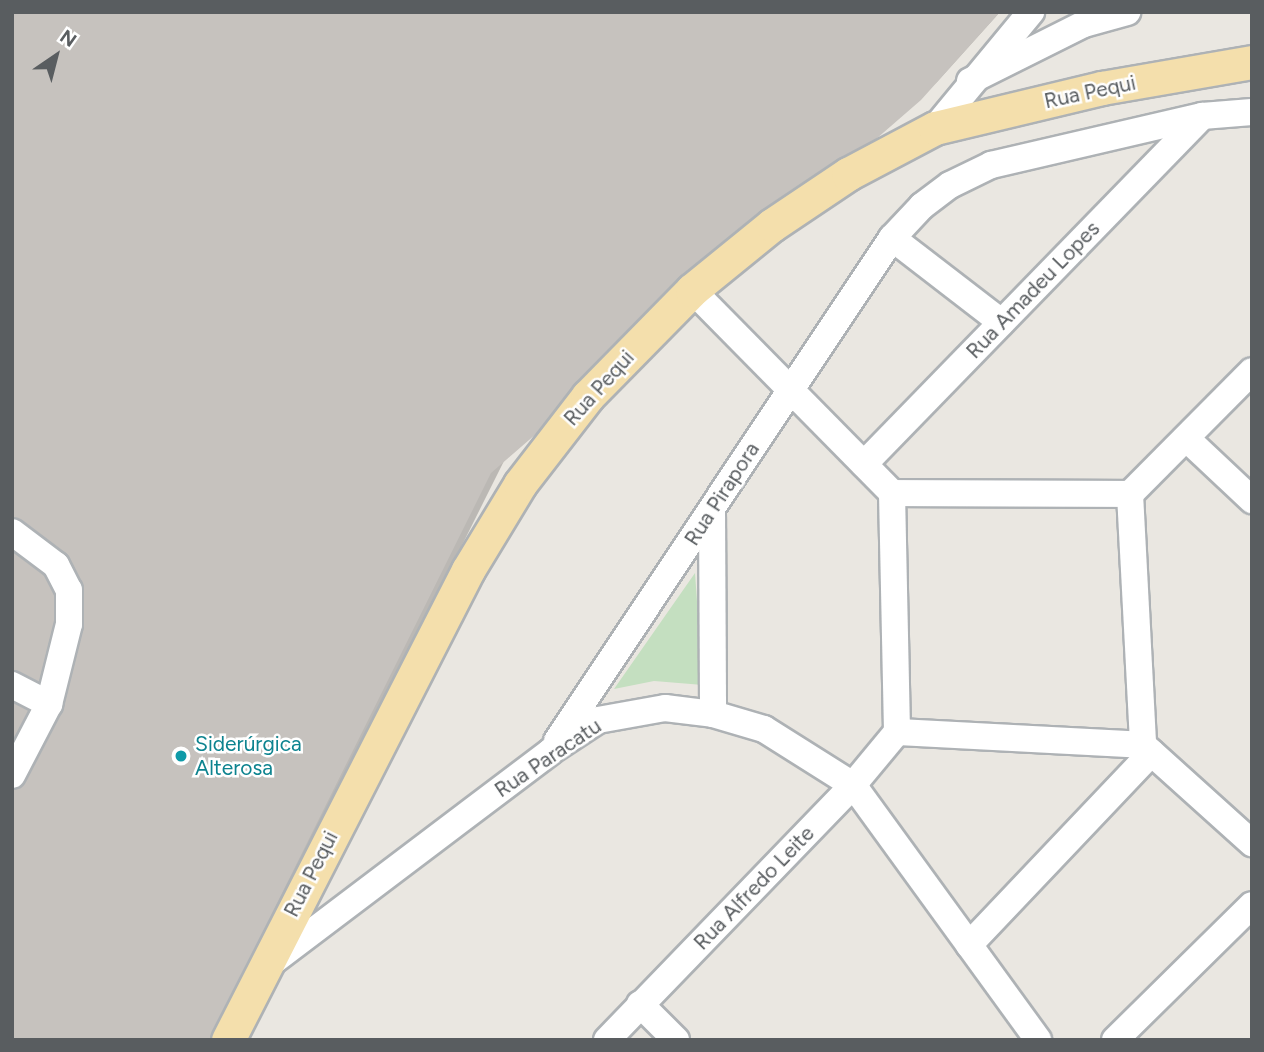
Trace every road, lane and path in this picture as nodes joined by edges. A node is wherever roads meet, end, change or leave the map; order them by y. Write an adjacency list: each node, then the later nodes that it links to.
1 (1031, 12): 4 (street)
2 (1127, 12): 4 (street)
3 (1252, 62): 7 (main road, Rua Pequi)
4 (970, 81): 7 (street)
5 (1252, 112): 6 (street, Rua Pirapora)
6 (1202, 116): 8 (street, Rua Pirapora); 10 (street, Rua Amadeu Lopes)
7 (935, 128): 9 (main road, Rua Pequi)
8 (892, 237): 10 (street); 12 (street, Rua Pirapora)
9 (692, 290): 12 (street); 31 (main road, Rua Pequi)
10 (1001, 322): 14 (street, Rua Amadeu Lopes)
11 (1252, 371): 13 (street)
12 (790, 389): 14 (street); 18 (street, Rua Pirapora)
13 (1188, 440): 16 (street); 17 (street)
14 (864, 464): 15 (street)
15 (892, 492): 16 (street); 23 (street)
16 (1130, 494): 24 (street)
17 (1252, 500)
18 (712, 510): 22 (street); 25 (street, Rua Pirapora)
19 (12, 531): 21 (street)
20 (12, 685): 21 (street)
21 (48, 704): 26 (street)
22 (713, 714): 25 (street, Rua Paracatu); 27 (street, Rua Paracatu)
23 (897, 732): 24 (street); 27 (street, Rua Alfredo Leite)
24 (1147, 749): 28 (street); 30 (street)
25 (551, 751): 31 (street, Rua Paracatu)
26 (12, 775)
27 (853, 785): 30 (street, Rua Paracatu); 32 (street, Rua Alfredo Leite)
28 (1252, 843)
29 (1252, 905): 37 (street)
30 (969, 945): 36 (street, Rua Paracatu)
31 (260, 972): 33 (main road, Rua Pequi)
32 (640, 1004): 34 (street, Rua Alfredo Leite); 35 (street)
33 (228, 1040)
34 (607, 1040)
35 (676, 1040)
36 (1038, 1040)
37 (1115, 1040)

